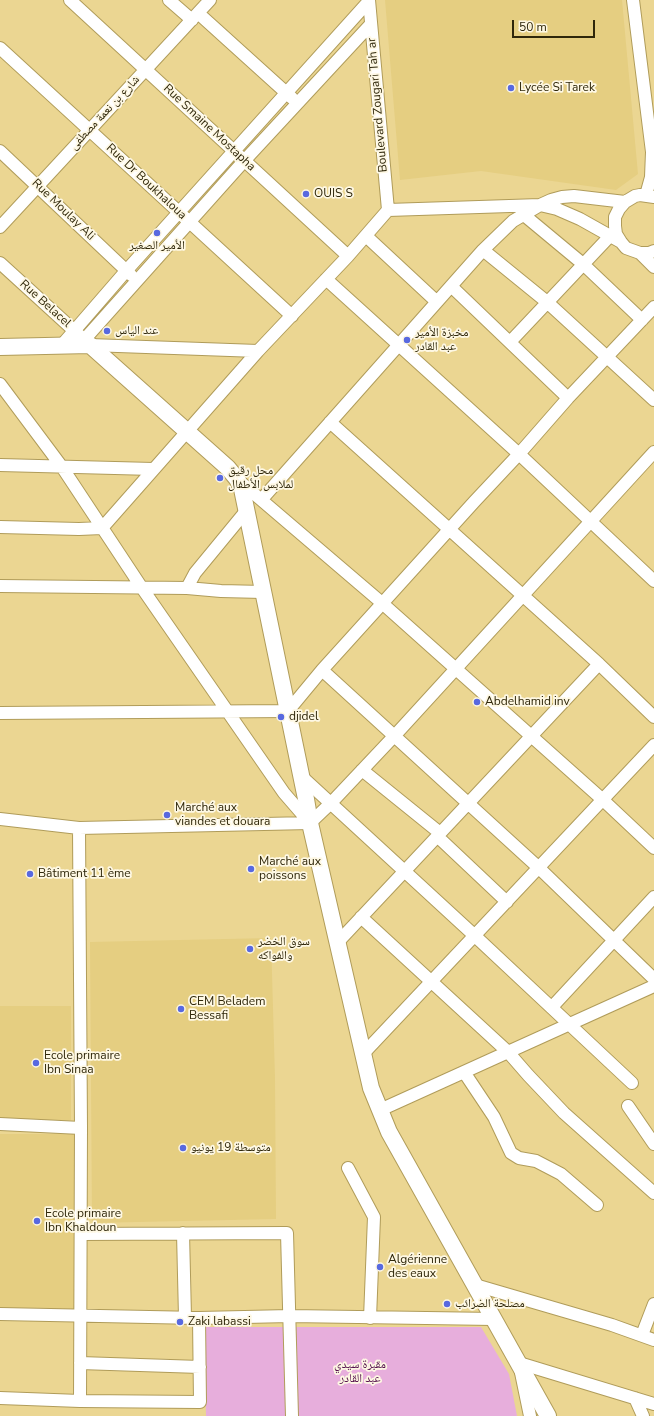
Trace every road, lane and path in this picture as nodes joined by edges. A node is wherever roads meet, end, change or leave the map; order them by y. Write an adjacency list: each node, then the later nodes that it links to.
1 (70, 0): 9 (street, Rue Smaine Mostapha)
2 (169, 0): 6 (street)
3 (210, 0): 6 (street, شارع بن نعمة مصطفى)
4 (369, 0): 7 (street, Boulevard Zougari Tah ar); 10 (street)
5 (633, 0): 15 (street)
6 (195, 17): 9 (street, شارع بن نعمة مصطفى); 10 (street)
7 (371, 24): 11 (street); 21 (street, Boulevard Zougari Tah ar)
8 (0, 48): 12 (street, Rue Dr Boukhaloua)
9 (146, 70): 12 (street, شارع بن نعمة مصطفى); 14 (street, Rue Smaine Mostapha)
10 (286, 93): 11 (street); 14 (street)
11 (297, 104): 16 (street)
12 (90, 130): 17 (street, شارع بن نعمة مصطفى); 22 (street, Rue Dr Boukhaloua)
13 (0, 150): 17 (street, Rue Moulay Ali)
14 (234, 151): 16 (street, Rue Smaine Mostapha); 22 (street)
15 (653, 154): 18 (street)
16 (244, 160): 24 (street); 32 (street, Rue Smaine Mostapha)
17 (38, 186): 25 (street, شارع بن نعمة مصطفى); 36 (street, Rue Moulay Ali)
18 (650, 196): 19 (street)
19 (624, 202): 20 (street); 28 (street)
20 (540, 205): 21 (street); 23 (street); 27 (street)
21 (388, 210): 26 (street)
22 (179, 212): 24 (street, Rue Dr Boukhaloua); 36 (street)
23 (524, 215): 29 (street); 34 (street)
24 (189, 222): 38 (street); 43 (street, Rue Dr Boukhaloua)
25 (0, 227)
26 (366, 236): 32 (street); 40 (street)
27 (610, 236): 28 (street); 34 (street)
28 (620, 242): 31 (street)
29 (484, 250): 39 (street); 41 (street)
30 (654, 251): 31 (street)
31 (640, 253): 35 (street)
32 (348, 256): 37 (street)
33 (0, 263): 45 (street, Rue Belacel)
34 (582, 264): 41 (street); 44 (street)
35 (654, 268)
36 (126, 271): 38 (street, Rue Moulay Ali); 45 (street)
37 (326, 279): 43 (street); 48 (street)
38 (137, 281): 46 (street)
39 (451, 286): 40 (street); 47 (street)
40 (437, 302): 48 (street)
41 (547, 302): 47 (street); 52 (street)
42 (654, 307): 44 (street)
43 (292, 316): 51 (street)
44 (642, 320): 52 (street)
45 (74, 330): 46 (street, Rue Belacel); 49 (street)
46 (87, 342): 49 (main road); 51 (street); 57 (main road)
47 (510, 342): 54 (street)
48 (399, 345): 56 (street); 59 (street)
49 (61, 346): 50 (main road)
50 (0, 347)
51 (258, 351): 57 (street)
52 (608, 358): 54 (street); 55 (street)
53 (0, 384): 61 (street)
54 (568, 398): 59 (street)
55 (654, 400)
56 (330, 422): 64 (street); 69 (street)
57 (186, 431): 62 (street); 63 (main road)
58 (654, 452): 66 (street)
59 (519, 454): 66 (street); 69 (street)
60 (0, 465): 61 (street)
61 (62, 467): 62 (street); 68 (street)
62 (153, 469): 68 (street)
63 (237, 479): 64 (street); 65 (main road)
64 (262, 499): 76 (street)
65 (246, 511): 73 (street); 74 (main road)
66 (591, 522): 70 (street); 75 (street)
67 (0, 527): 68 (street)
68 (102, 528): 72 (street)
69 (450, 528): 75 (street); 76 (street)
70 (654, 581)
71 (0, 586): 72 (street)
72 (142, 588): 73 (street); 80 (street)
73 (187, 588): 74 (street)
74 (263, 592): 81 (main road)
75 (523, 596): 77 (street); 78 (street)
76 (382, 603): 78 (street); 79 (street)
77 (599, 664): 83 (street); 85 (street)
78 (456, 668): 84 (street); 85 (street)
79 (322, 670): 81 (street); 84 (street)
80 (227, 711): 81 (street); 82 (street); 93 (street)
81 (288, 711): 88 (main road)
82 (0, 712)
83 (654, 717)
84 (394, 736): 87 (street); 91 (street)
85 (532, 736): 89 (street); 91 (street)
86 (654, 745): 89 (street)
87 (362, 770): 90 (street); 95 (street)
88 (301, 776): 90 (street); 93 (main road)
89 (603, 800): 96 (street); 97 (street)
90 (331, 803): 93 (street); 98 (street)
91 (468, 803): 95 (street); 97 (street)
92 (0, 819): 94 (street)
93 (310, 823): 94 (street); 104 (main road)
94 (79, 828): 117 (street)
95 (438, 835): 98 (street); 100 (street)
96 (654, 848)
97 (539, 868): 100 (street); 103 (street)
98 (405, 871): 101 (street); 102 (street)
99 (654, 897): 103 (street)
100 (507, 902): 102 (street)
101 (361, 917): 104 (street); 106 (street)
102 (475, 936): 106 (street); 108 (street)
103 (614, 940): 105 (street); 108 (street)
104 (338, 942): 111 (main road)
105 (654, 978)
106 (432, 982): 110 (street); 111 (street)
107 (654, 986): 109 (street)
108 (552, 1007): 109 (street)
109 (570, 1024): 110 (street); 113 (street)
110 (508, 1052): 112 (street); 120 (street)
111 (363, 1054): 115 (main road)
112 (464, 1072): 115 (street); 121 (street)
113 (632, 1083)
114 (628, 1106): 118 (street)
115 (380, 1110): 124 (main road)
116 (0, 1124): 117 (street)
117 (81, 1128): 123 (street)
118 (654, 1144)
119 (348, 1168): 131 (street)
120 (654, 1193)
121 (597, 1205)
122 (183, 1233): 123 (street); 128 (street); 129 (street)
123 (81, 1234): 127 (street)
124 (475, 1285): 132 (main road); 133 (street)
125 (654, 1304): 133 (street)
126 (0, 1314): 127 (street)
127 (81, 1316): 129 (street); 135 (street)
128 (290, 1316): 130 (street); 131 (street); 142 (street)
129 (185, 1317): 130 (street)
130 (199, 1318): 137 (street)
131 (370, 1318): 132 (street)
132 (494, 1319): 136 (main road)
133 (642, 1336): 134 (street)
134 (654, 1340)
135 (80, 1363): 137 (street); 140 (street)
136 (519, 1363): 139 (street); 143 (street); 144 (main road)
137 (200, 1367): 140 (street)
138 (0, 1398): 140 (street)
139 (635, 1398): 141 (street); 145 (street)
140 (80, 1401)
141 (654, 1404)
142 (292, 1416)
143 (530, 1416)
144 (548, 1416)
145 (643, 1416)

